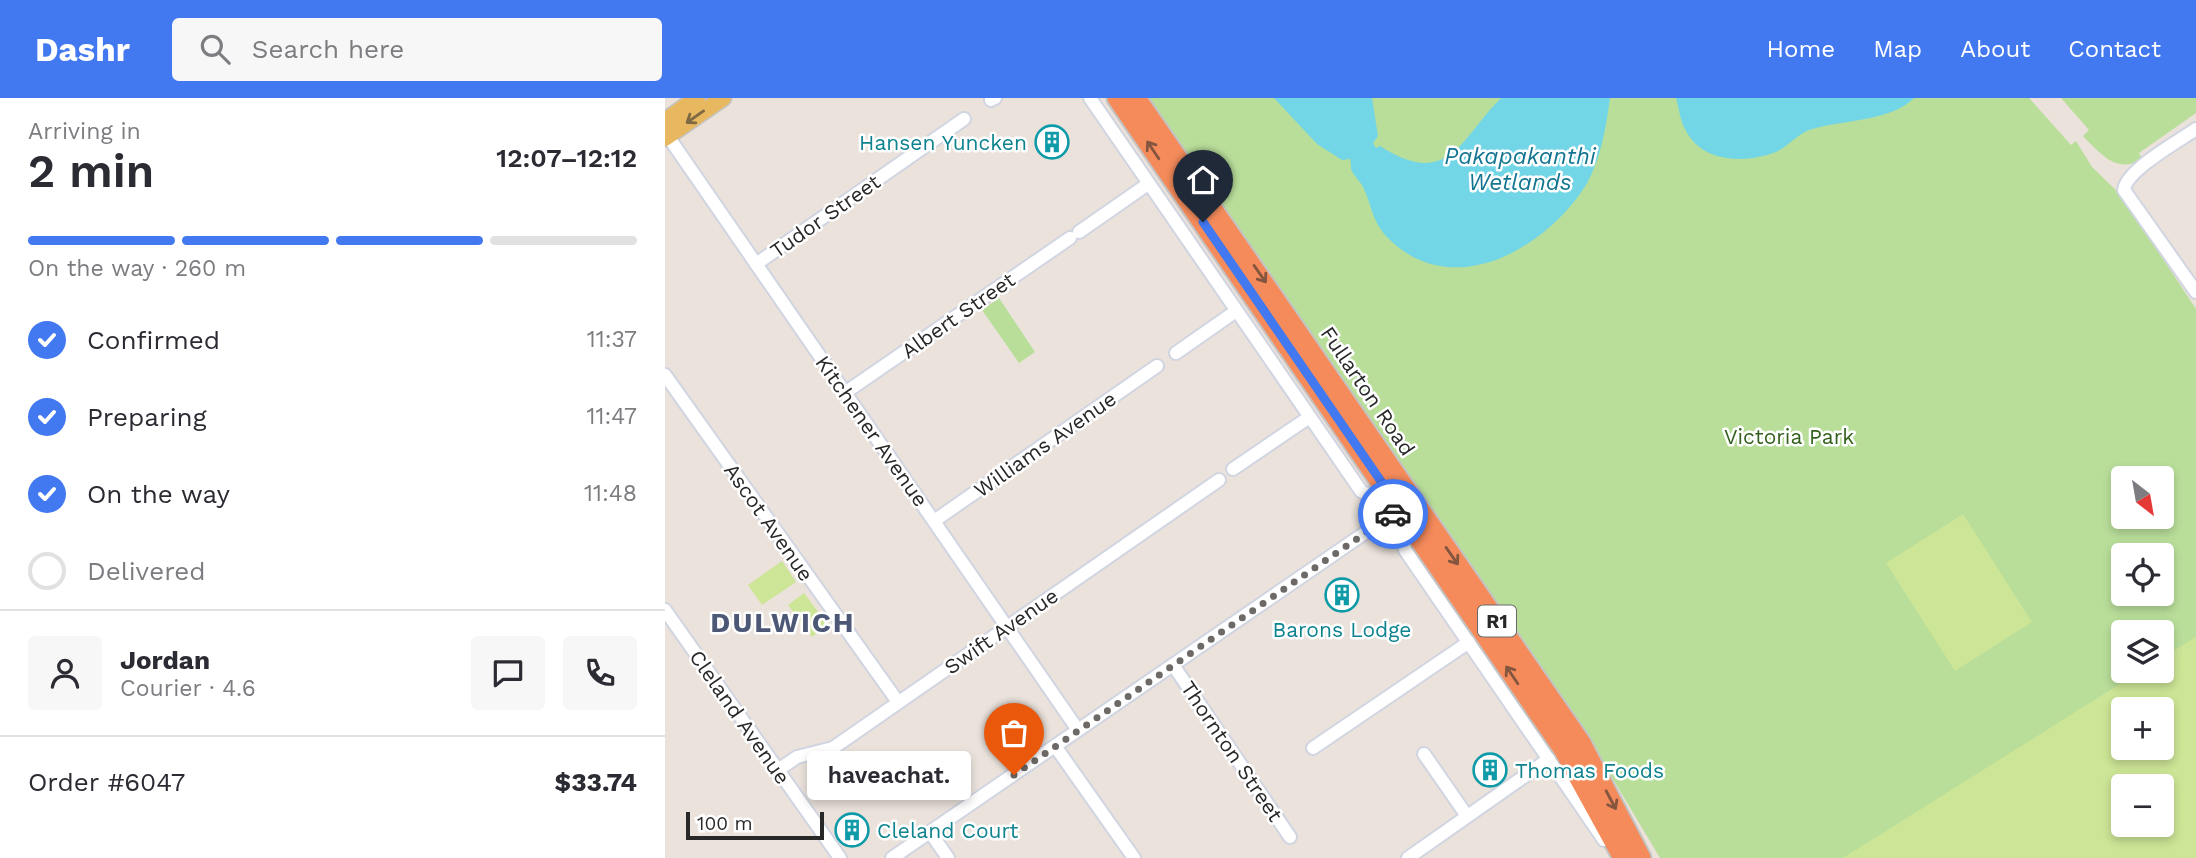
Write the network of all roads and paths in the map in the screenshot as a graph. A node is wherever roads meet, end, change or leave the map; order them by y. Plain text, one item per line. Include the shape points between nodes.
1 (723, 98) edge
2 (1090, 98) edge
3 (1117, 98) edge
4 (1136, 98) edge
5 (695, 99) edge
6 (964, 119) dead end
7 (2196, 129) edge
8 (666, 132) edge
9 (1148, 184) junction
10 (755, 264) junction
11 (2196, 292) edge
12 (1236, 311) junction
13 (1301, 349) junction
14 (1176, 353) dead end
15 (1157, 366) dead end
16 (1274, 367) junction
17 (665, 375) edge
18 (846, 392) junction
19 (1308, 418) junction
20 (1233, 469) dead end
21 (1219, 480) dead end
22 (1371, 497) dead end
23 (1407, 504) junction
24 (934, 521) junction
25 (1402, 534) dead end
26 (665, 610) edge
27 (1007, 627) junction
28 (1469, 642) junction
29 (1173, 665) junction
30 (898, 702) junction
31 (1535, 707) junction
32 (1078, 730) junction
33 (1055, 746) junction
34 (1313, 748) dead end
35 (1424, 754) dead end
36 (1549, 759) junction
37 (778, 770) junction
38 (1467, 816) junction
39 (930, 832) junction
40 (1290, 837) dead end
41 (1604, 840) dead end
42 (840, 858) edge
43 (892, 858) edge
44 (948, 858) edge
45 (1134, 858) edge
46 (1408, 858) edge
47 (1623, 858) edge
48 (1641, 858) edge

1 -> 8 main road
2 - 9 street
13 -> 3 highway, Fullarton Road / R1
4 -> 13 highway, Fullarton Road / R1
5 - 8 main road
6 - 10 street, Tudor Street
7 - 11 street via 2137,170 2125,182 2124,190
8 - 10 street, Kitchener Avenue
9 - 12 street
9 - 18 street, Albert Street
10 - 18 street, Kitchener Avenue
12 - 14 street
12 - 16 street
13 - 16 street, Fullarton Road
13 - 23 highway, Fullarton Road / R1
15 - 24 street, Williams Avenue
16 - 19 street
17 - 30 street, Ascot Avenue
18 - 24 street, Kitchener Avenue
19 - 20 street
19 - 22 street via 1361,491
21 - 27 street, Swift Avenue
23 - 29 street
23 - 31 highway, Fullarton Road / R1
24 - 27 street, Kitchener Avenue
25 - 28 street, Fullarton Road via 1405,550
26 - 37 street, Cleland Avenue
27 - 30 street, Swift Avenue
27 - 32 street, Kitchener Avenue
28 - 31 street, Fullarton Road
28 - 34 street
29 - 32 street
29 - 40 street, Thornton Street
30 - 37 street, Swift Avenue via 833,748 797,757
31 - 36 street, Fullarton Road
31 - 47 highway, Fullarton Road / R1
31 -> 48 highway, Fullarton Road / R1 via 1581,743
32 - 33 street
33 - 39 street
33 - 45 street
35 - 38 street
36 - 38 street
36 - 41 street, Fullarton Road
37 - 42 street, Cleland Avenue
38 - 46 street
39 - 43 street
39 - 44 street

